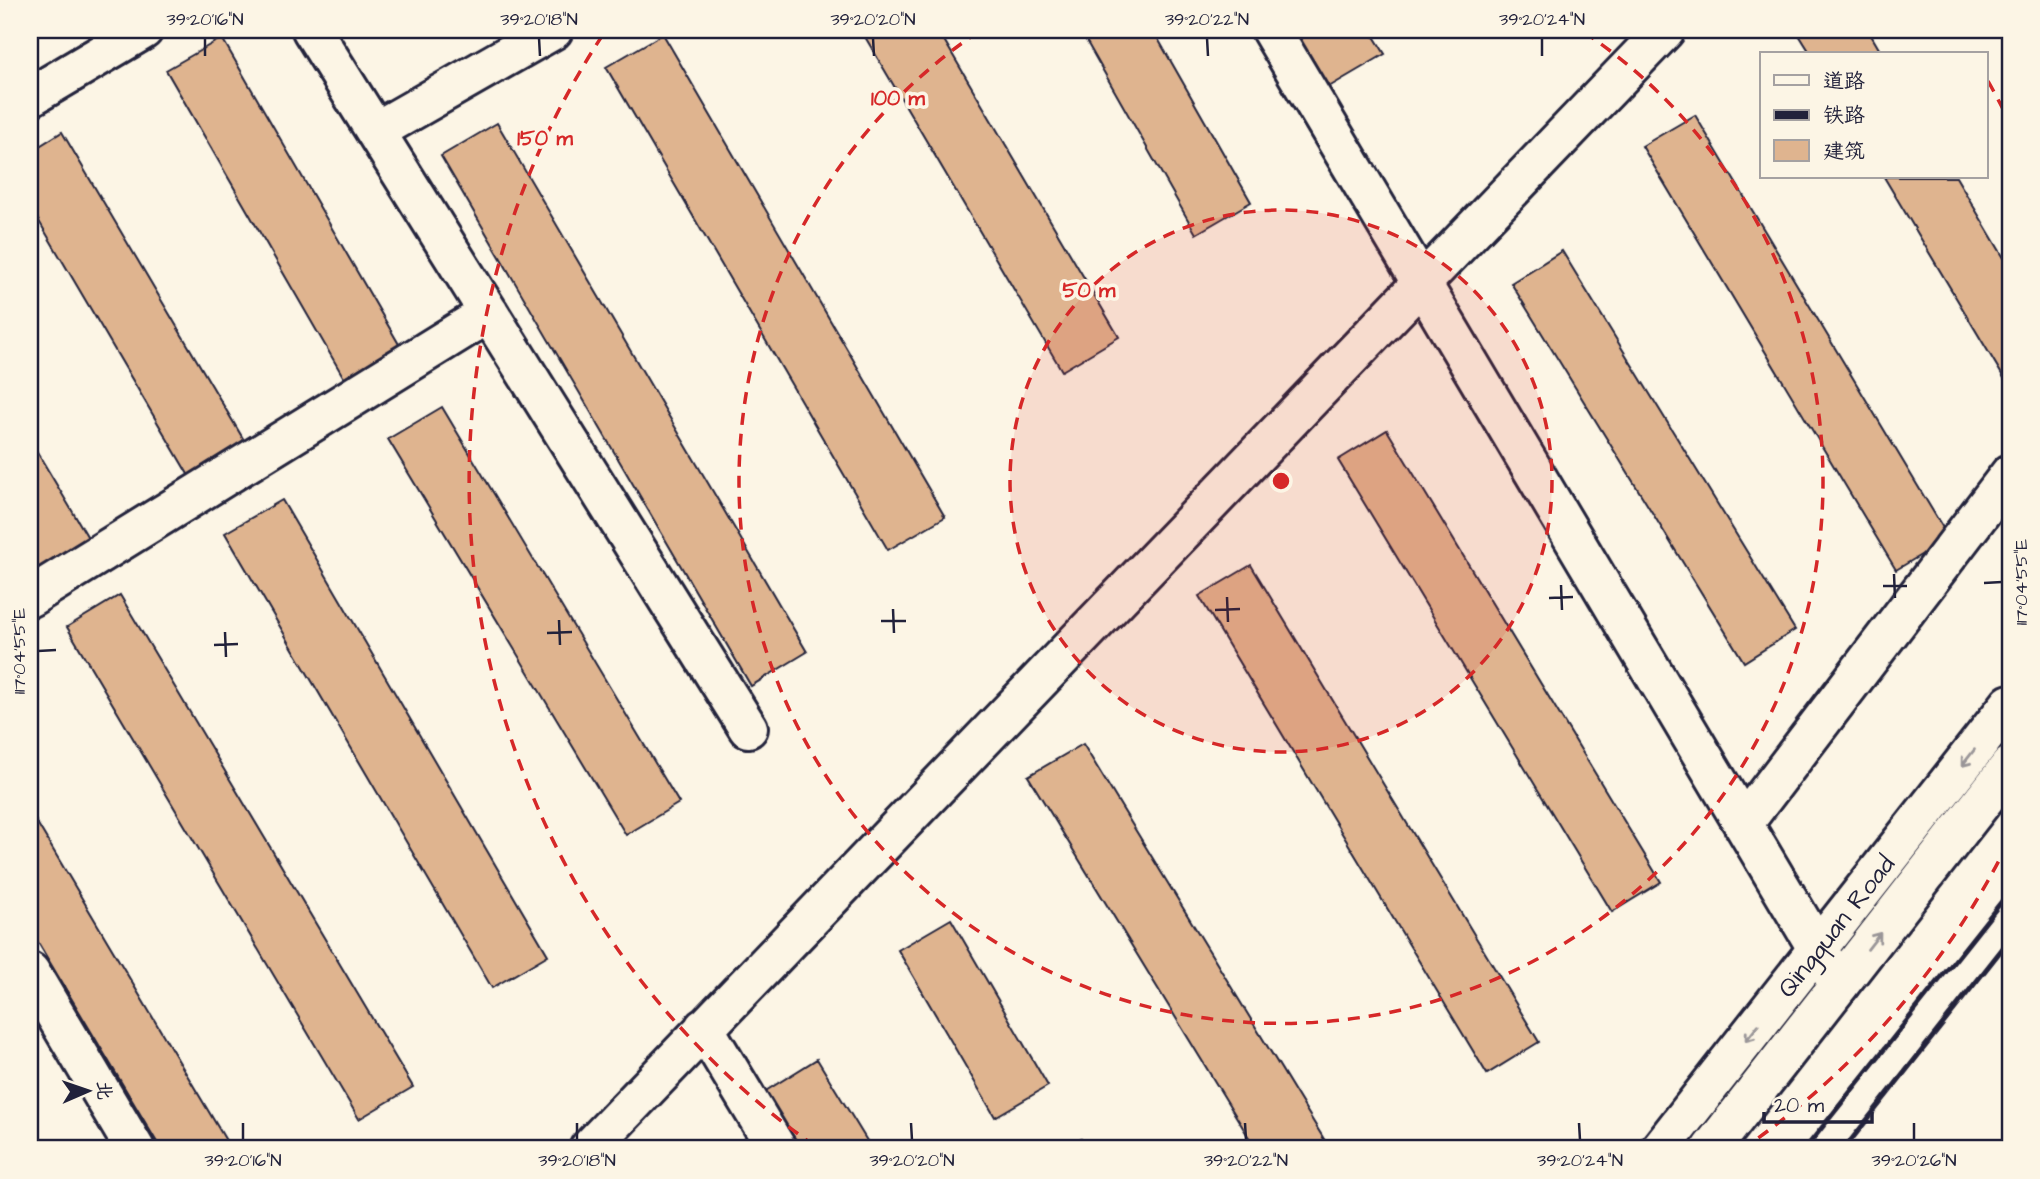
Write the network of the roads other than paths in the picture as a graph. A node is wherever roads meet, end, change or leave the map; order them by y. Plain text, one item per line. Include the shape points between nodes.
1 (143, 30) edge
2 (313, 30) edge
3 (553, 30) edge
4 (1271, 30) edge
5 (1665, 30) edge
6 (30, 97) edge
7 (376, 131) junction
8 (1421, 283) junction
9 (489, 313) junction
10 (2010, 474) edge
11 (30, 597) edge
12 (2010, 704) edge
13 (747, 728) dead end
14 (2010, 766) edge
15 (1743, 824) junction
16 (1818, 949) junction
17 (30, 972) edge
18 (1839, 985) junction
19 (704, 1028) junction
20 (135, 1149) edge
21 (589, 1149) edge
22 (777, 1149) edge
23 (1660, 1149) edge
24 (1711, 1149) edge

1 - 6 street
2 - 7 street
3 - 7 street
4 - 8 street
5 - 8 street
7 - 9 street
8 - 15 street
8 - 19 street
9 - 11 street
9 - 13 street
10 - 15 street
12 -> 16 street, Qingquan Road
18 -> 14 street, Qingquan Road
15 - 16 street
16 - 18 street
16 -> 23 street, Qingquan Road
17 - 20 street
18 - 24 street, Qingquan Road
19 - 21 street
19 - 22 street

